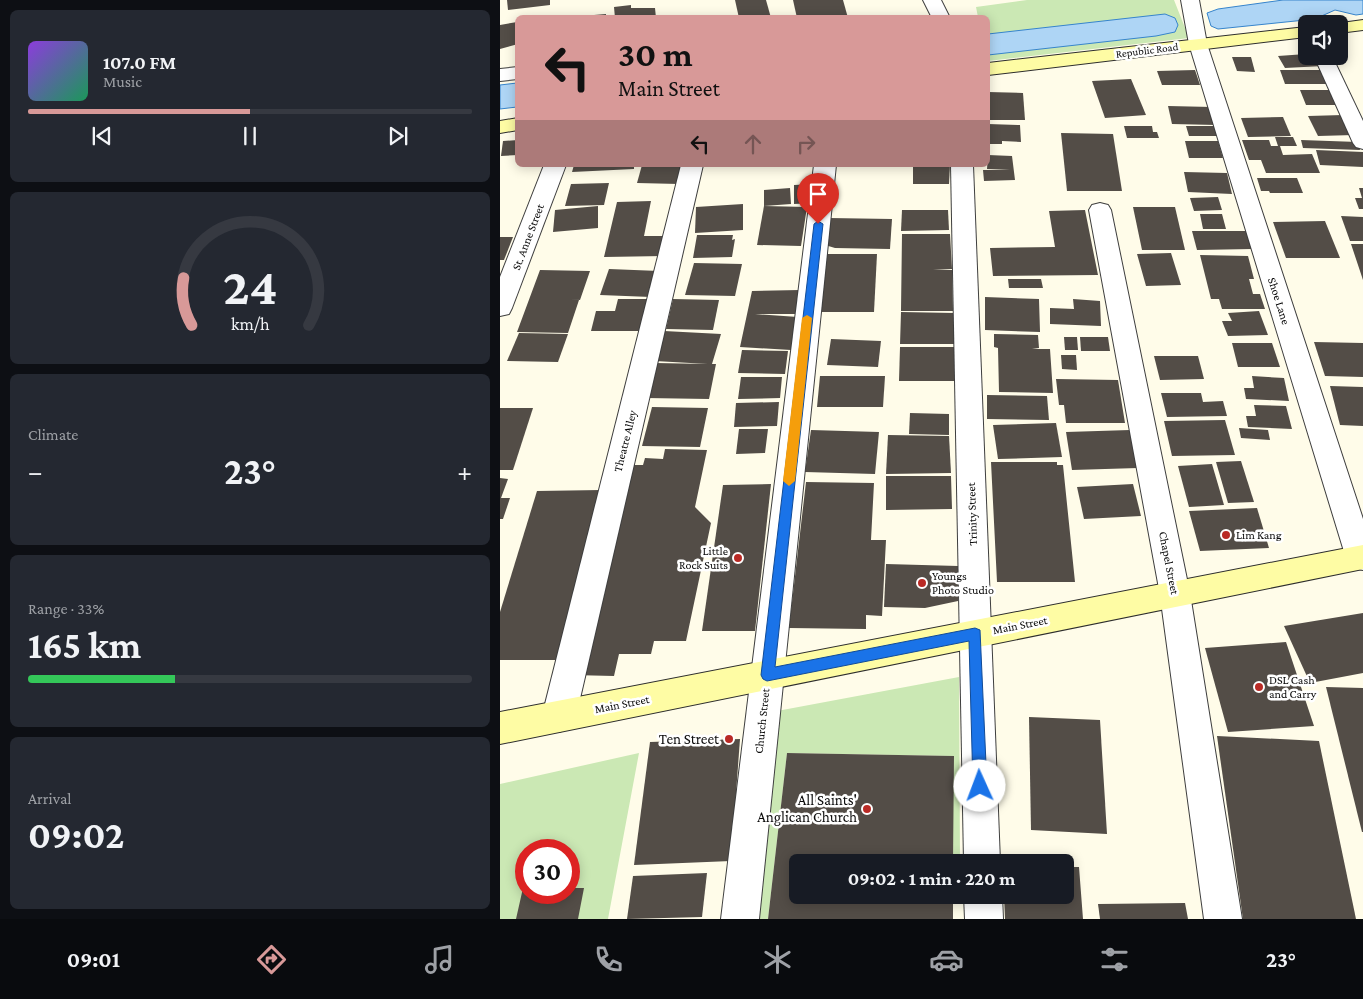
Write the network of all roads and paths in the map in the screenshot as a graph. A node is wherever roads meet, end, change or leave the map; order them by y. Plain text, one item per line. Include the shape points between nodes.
1 (932, 0) edge
2 (1190, 0) edge
3 (940, 15) edge
4 (1363, 25) edge
5 (1348, 27) edge
6 (1298, 33) edge
7 (1198, 44) junction
8 (1327, 65) edge
9 (990, 69) edge
10 (515, 74) edge
11 (500, 75) edge
12 (515, 124) edge
13 (500, 126) edge
14 (1363, 143) edge
15 (554, 167) edge
16 (692, 167) edge
17 (825, 167) edge
18 (962, 167) edge
19 (1100, 210) dead end
20 (500, 308) edge
21 (1362, 557) edge
22 (1175, 594) junction
23 (975, 634) junction
24 (767, 675) junction
25 (559, 716) junction
26 (500, 728) edge
27 (982, 854) edge
28 (983, 904) edge
29 (740, 919) edge
30 (984, 919) edge
31 (1223, 919) edge

1 - 3 street
2 - 7 street, Shoe Lane
4 - 5 street
6 - 7 street, Republic Road
7 - 9 street, Republic Road
7 - 21 street, Shoe Lane
8 - 14 street
10 - 11 street
12 - 13 street
15 - 20 street, St. Anne Street
16 - 25 street, Theatre Alley
17 - 24 street, Church Street
18 - 23 street, Trinity Street
19 - 22 street, Chapel Street
21 - 22 street, Main Street
22 - 23 street, Main Street
22 - 31 street, Chapel Street
23 - 24 street, Main Street
23 - 27 street, Trinity Street
24 - 25 street, Main Street
24 - 29 street, Church Street
25 - 26 street, Main Street
28 - 30 street

